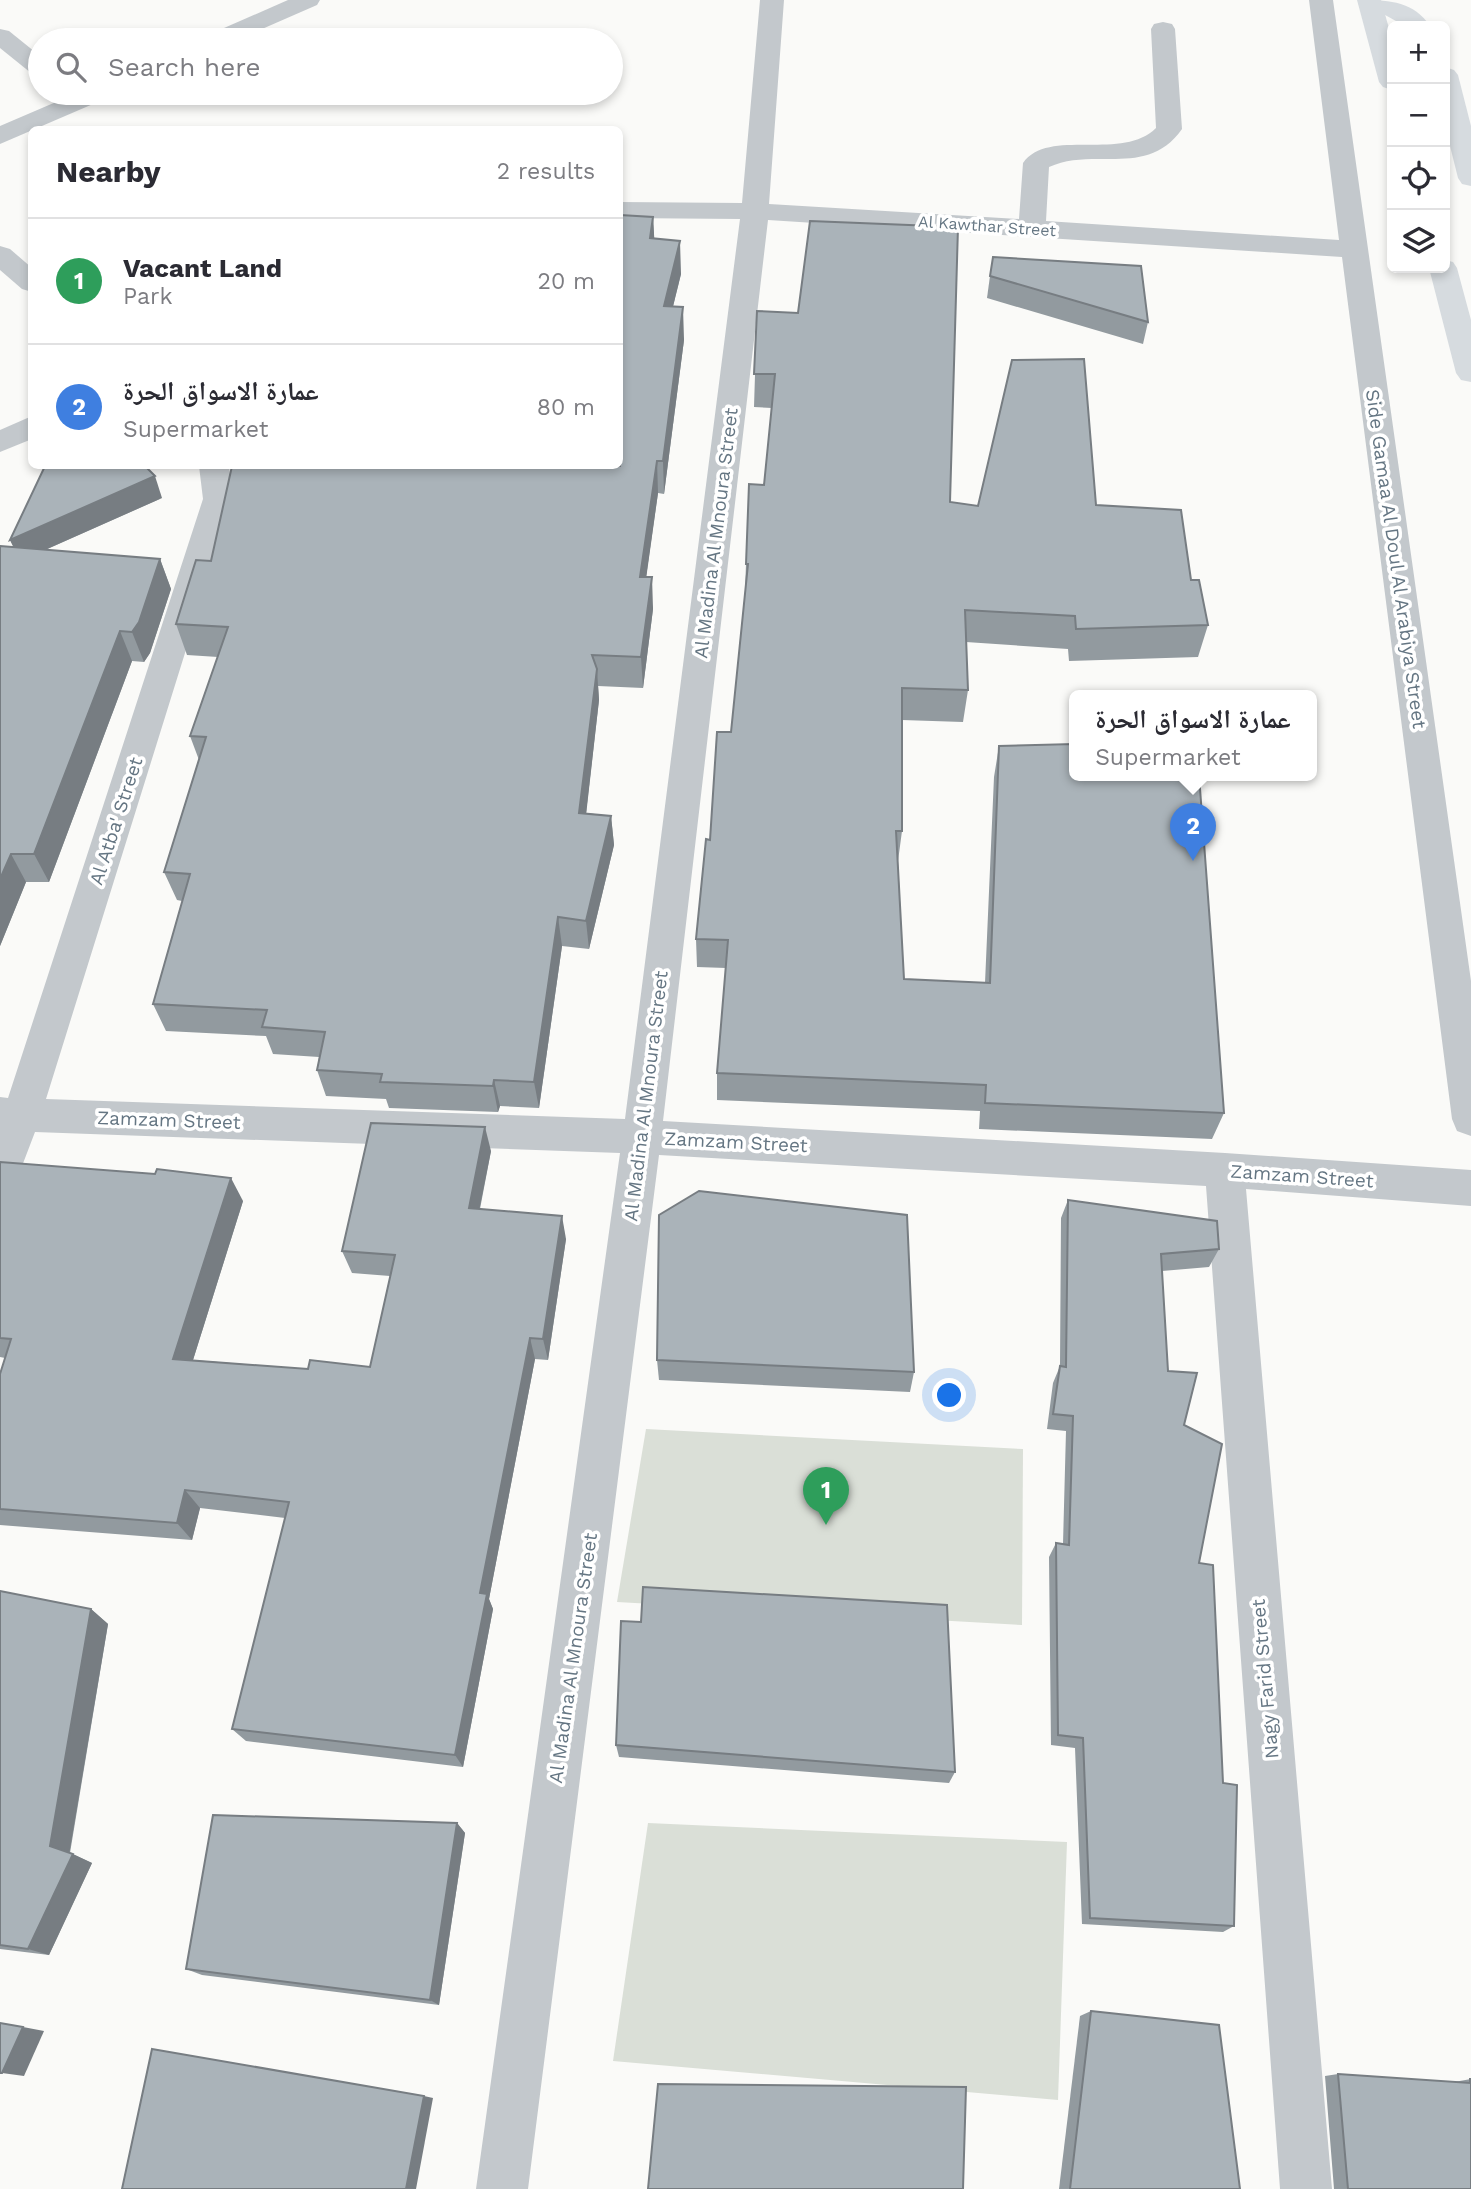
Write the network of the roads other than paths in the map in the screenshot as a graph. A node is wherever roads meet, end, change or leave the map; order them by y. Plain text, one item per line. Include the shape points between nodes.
1 (308, 0) edge
2 (772, 0) edge
3 (1321, 0) edge
4 (1369, 0) edge
5 (1376, 0) edge
6 (1414, 21) edge
7 (244, 28) edge
8 (1163, 29) dead end
9 (0, 36) edge
10 (28, 58) edge
11 (1387, 64) edge
12 (1447, 84) edge
13 (63, 105) edge
14 (0, 136) edge
15 (1471, 178) edge
16 (623, 210) edge
17 (755, 211) junction
18 (1032, 229) junction
19 (1355, 249) junction
20 (0, 255) edge
21 (1444, 273) edge
22 (28, 280) edge
23 (1471, 373) edge
24 (28, 428) edge
25 (0, 442) edge
26 (214, 469) edge
27 (11, 1115) edge
28 (1471, 1119) edge
29 (642, 1137) junction
30 (1225, 1170) junction
31 (0, 1175) edge
32 (1471, 1188) edge
33 (502, 2189) edge
34 (1306, 2189) edge

1 - 7 street
2 - 17 street, Al Madina Al Mnoura Street
3 - 19 street, Side Gamaa Al Doul Al Arabiya Street
4 - 11 main road
5 - 6 main road
8 - 18 street via 1168,129 1163,137 1140,150 1045,157 1037,163
9 - 10 street
12 - 15 main road
13 - 14 street
16 - 17 street, Al Kawthar Street
17 - 18 street, Al Kawthar Street
17 - 29 street, Al Madina Al Mnoura Street
18 - 19 street, Al Kawthar Street
19 - 28 street, Side Gamaa Al Doul Al Arabiya Street
20 - 22 street
21 - 23 main road
24 - 25 street
26 - 27 street, Al Atba' Street via 218,499
27 - 29 street, Zamzam Street
27 - 31 street, Al Atba' Street
29 - 30 street, Zamzam Street
29 - 33 street, Al Madina Al Mnoura Street
30 - 32 street, Zamzam Street
30 - 34 street, Nagy Farid Street

